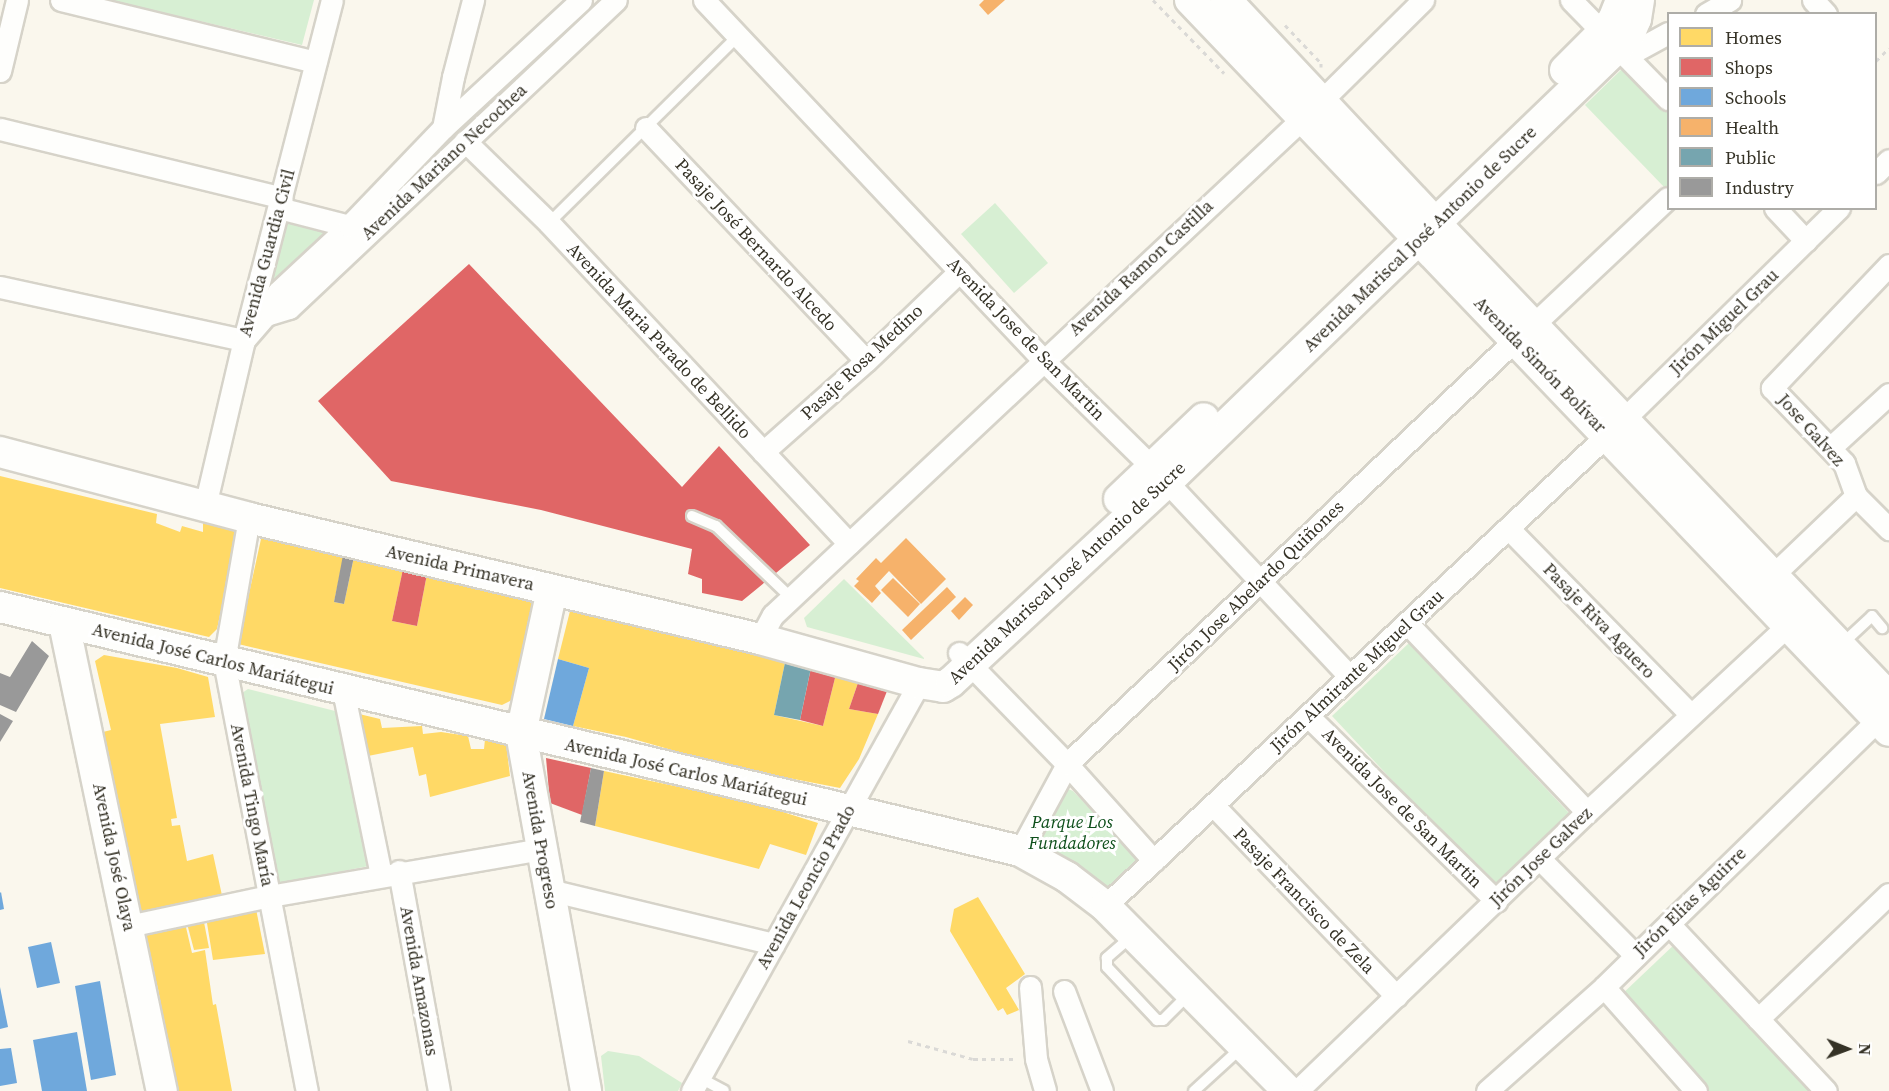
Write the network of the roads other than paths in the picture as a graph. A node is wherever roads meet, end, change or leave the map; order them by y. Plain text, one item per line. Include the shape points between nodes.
1 (17, 0) edge
2 (61, 0) edge
3 (332, 0) edge
4 (473, 0) edge
5 (581, 0) edge
6 (616, 0) edge
7 (704, 0) edge
8 (1190, 0) edge
9 (1226, 0) edge
10 (1423, 0) edge
11 (1571, 0) edge
12 (1621, 0) edge
13 (1639, 0) edge
14 (1813, 0) edge
15 (1824, 12) edge
16 (1667, 33) edge
17 (738, 36) junction
18 (1616, 45) junction
19 (316, 62) junction
20 (0, 71) edge
21 (1667, 98) edge
22 (1311, 110) junction
23 (443, 128) junction
24 (645, 128) junction
25 (0, 129) edge
26 (465, 141) junction
27 (1889, 160) edge
28 (1877, 171) edge
29 (1667, 199) edge
30 (281, 203) junction
31 (1778, 210) edge
32 (1837, 210) edge
33 (549, 224) junction
34 (1421, 225) junction
35 (349, 226) junction
36 (1806, 241) junction
37 (1889, 265) edge
38 (960, 271) junction
39 (0, 287) edge
40 (266, 315) junction
41 (1533, 324) junction
42 (244, 340) junction
43 (1043, 360) junction
44 (866, 361) junction
45 (1889, 394) edge
46 (1615, 427) junction
47 (1830, 448) junction
48 (0, 452) edge
49 (763, 452) junction
50 (1160, 474) junction
51 (1856, 496) junction
52 (205, 506) junction
53 (692, 516) dead end
54 (249, 518) junction
55 (1508, 528) junction
56 (1889, 529) edge
57 (849, 544) junction
58 (1773, 575) junction
59 (1261, 582) junction
60 (552, 590) junction
61 (791, 598) junction
62 (0, 607) edge
63 (64, 622) junction
64 (1407, 623) junction
65 (1788, 626) junction
66 (1882, 628) dead end
67 (760, 639) junction
68 (1841, 645) junction
69 (964, 659) junction
70 (224, 661) junction
71 (1350, 677) junction
72 (919, 683) junction
73 (343, 690) junction
74 (1883, 706) edge
75 (1690, 714) junction
76 (1308, 716) junction
77 (521, 733) junction
78 (1067, 764) junction
79 (1213, 806) junction
80 (848, 811) junction
81 (1587, 812) junction
82 (542, 849) junction
83 (1020, 851) junction
84 (1540, 859) junction
85 (1154, 861) junction
86 (390, 873) junction
87 (549, 890) junction
88 (1889, 894) edge
89 (269, 896) junction
90 (1496, 901) junction
91 (1106, 906) junction
92 (1669, 924) junction
93 (128, 926) junction
94 (1133, 935) junction
95 (774, 944) junction
96 (1636, 956) junction
97 (1030, 987) dead end
98 (1604, 987) junction
99 (1064, 991) dead end
100 (1191, 993) junction
101 (1396, 996) junction
102 (1758, 1019) junction
103 (1243, 1046) junction
104 (696, 1084) edge
105 (162, 1091) edge
106 (307, 1091) edge
107 (439, 1091) edge
108 (586, 1091) edge
109 (724, 1091) edge
110 (1046, 1091) edge
111 (1102, 1091) edge
112 (1194, 1091) edge
113 (1288, 1091) edge
114 (1297, 1091) edge
115 (1487, 1091) edge
116 (1696, 1091) edge
117 (1826, 1091) edge

1 - 20 street
2 - 19 street
3 - 19 street, Avenida Guardia Civil
4 - 23 street
5 - 23 street, Avenida Mariano Necochea
6 - 26 street, Avenida Mariano Necochea
7 - 17 street, Avenida Jose de San Martin
8 - 22 street, Avenida Simón Bolívar
9 - 22 street, Avenida Simón Bolívar
10 - 22 street, Avenida Ramon Castilla
11 - 18 street
12 - 18 street, Avenida Mariscal José Antonio de Sucre via 1613,20
13 - 18 street, Avenida Mariscal José Antonio de Sucre via 1630,33
14 - 15 street
16 - 18 street
17 - 24 lane
17 - 38 street, Avenida Jose de San Martin
18 - 21 street
18 - 34 street, Avenida Mariscal José Antonio de Sucre
19 - 30 street, Avenida Guardia Civil
22 - 34 street, Avenida Simón Bolívar
22 - 43 street, Avenida Ramon Castilla
23 - 35 street, Avenida Mariano Necochea
24 - 33 lane
24 - 44 street, Pasaje José Bernardo Alcedo
25 - 30 street
26 - 33 street, Avenida Maria Parado de Bellido
26 - 40 street, Avenida Mariano Necochea via 289,308
27 - 28 street
29 - 41 street, Jirón Jose Abelardo Quiñones
30 - 35 street
30 - 42 street, Avenida Guardia Civil
31 - 36 street
32 - 36 street, Jirón Miguel Grau
33 - 49 street, Avenida Maria Parado de Bellido
34 - 41 street, Avenida Simón Bolívar
34 - 50 street, Avenida Mariscal José Antonio de Sucre
35 - 40 street, Avenida Mariano Necochea via 278,292
36 - 46 street, Jirón Miguel Grau
37 - 47 street, Jose Galvez via 1772,388
38 - 43 street, Avenida Jose de San Martin
38 - 44 street, Pasaje Rosa Medino
39 - 42 street
40 - 42 street, Avenida Mariano Necochea
41 - 46 street, Avenida Simón Bolívar
41 - 59 street, Jirón Jose Abelardo Quiñones
42 - 52 street, Avenida Guardia Civil
43 - 50 street, Avenida Jose de San Martin
43 - 57 street, Avenida Ramon Castilla
44 - 49 street, Pasaje Rosa Medino
45 - 47 street
46 - 55 street, Jirón Almirante Miguel Grau
46 - 58 street, Avenida Simón Bolívar
46 - 65 street, Avenida Simón Bolívar
47 - 51 street, Jose Galvez via 1844,463
48 - 52 street, Avenida Primavera
49 - 57 street, Avenida Maria Parado de Bellido
50 - 59 street, Avenida Jose de San Martin
50 - 69 street, Avenida Mariscal José Antonio de Sucre
51 - 56 street, Jose Galvez
51 - 58 street
52 - 54 street, Avenida Primavera
53 - 61 lane via 716,526
54 - 60 street, Avenida Primavera
54 - 70 street, Avenida Tingo María
55 - 64 street, Jirón Almirante Miguel Grau
55 - 75 street, Pasaje Riva Aguero
57 - 61 street, Avenida Ramon Castilla
58 - 68 street, Avenida Simón Bolívar
59 - 71 street, Avenida Jose de San Martin
59 - 78 street, Jirón Jose Abelardo Quiñones
60 - 67 street, Avenida Primavera
60 - 77 street, Avenida Progreso
61 - 67 street, Avenida Ramon Castilla via 773,615
62 - 63 street, Avenida José Carlos Mariátegui
63 - 70 street, Avenida José Carlos Mariátegui
63 - 93 street, Avenida José Olaya
64 - 71 street, Jirón Almirante Miguel Grau
64 - 81 street
65 - 74 street, Avenida Simón Bolívar
65 - 75 street, Jirón Jose Galvez
66 - 68 lane via 1872,616
67 - 72 street, Avenida Primavera
68 - 74 street, Avenida Simón Bolívar
69 - 72 street, Avenida Mariscal José Antonio de Sucre
69 - 78 street
70 - 73 street, Avenida José Carlos Mariátegui
70 - 89 street, Avenida Tingo María
71 - 76 street, Jirón Almirante Miguel Grau
72 - 80 street, Avenida Leoncio Prado
73 - 77 street, Avenida José Carlos Mariátegui
73 - 86 street, Avenida Amazonas
74 - 92 street, Jirón Elias Aguirre
75 - 81 street, Jirón Jose Galvez
76 - 79 street, Jirón Almirante Miguel Grau
76 - 90 street, Avenida Jose de San Martin
77 - 80 street, Avenida José Carlos Mariátegui
77 - 82 street, Avenida Progreso
78 - 83 street, Jirón Jose Abelardo Quiñones
78 - 85 street
79 - 85 street, Jirón Almirante Miguel Grau
79 - 101 street, Pasaje Francisco de Zela
80 - 83 street, Avenida José Carlos Mariátegui
80 - 95 street, Avenida Leoncio Prado
81 - 84 street, Jirón Jose Galvez
82 - 86 street
82 - 87 street, Avenida Progreso
83 - 91 street, Avenida José Carlos Mariátegui via 1067,877
84 - 90 street, Jirón Jose Galvez
84 - 96 street
85 - 91 street, Jirón Almirante Miguel Grau
86 - 89 street
86 - 107 street, Avenida Amazonas
87 - 95 street
87 - 108 street, Avenida Progreso
88 - 102 street
89 - 93 street
89 - 106 street, Avenida Tingo María
90 - 101 street, Jirón Jose Galvez
91 - 94 street, Avenida José Carlos Mariátegui
92 - 96 street, Jirón Elias Aguirre
92 - 102 street
93 - 105 street, Avenida José Olaya
94 - 100 street, Avenida José Carlos Mariátegui
94 - 100 lane via 1107,958 1107,967 1157,1020 1163,1020
95 - 104 street, Avenida Leoncio Prado
96 - 98 street, Jirón Elias Aguirre
97 - 110 street via 1036,1059
98 - 115 street, Jirón Elias Aguirre
98 - 116 street
99 - 111 street
100 - 103 street, Avenida José Carlos Mariátegui
101 - 114 street, Jirón Jose Galvez
102 - 117 street
103 - 112 lane
103 - 113 street, Avenida José Carlos Mariátegui
104 - 109 lane

